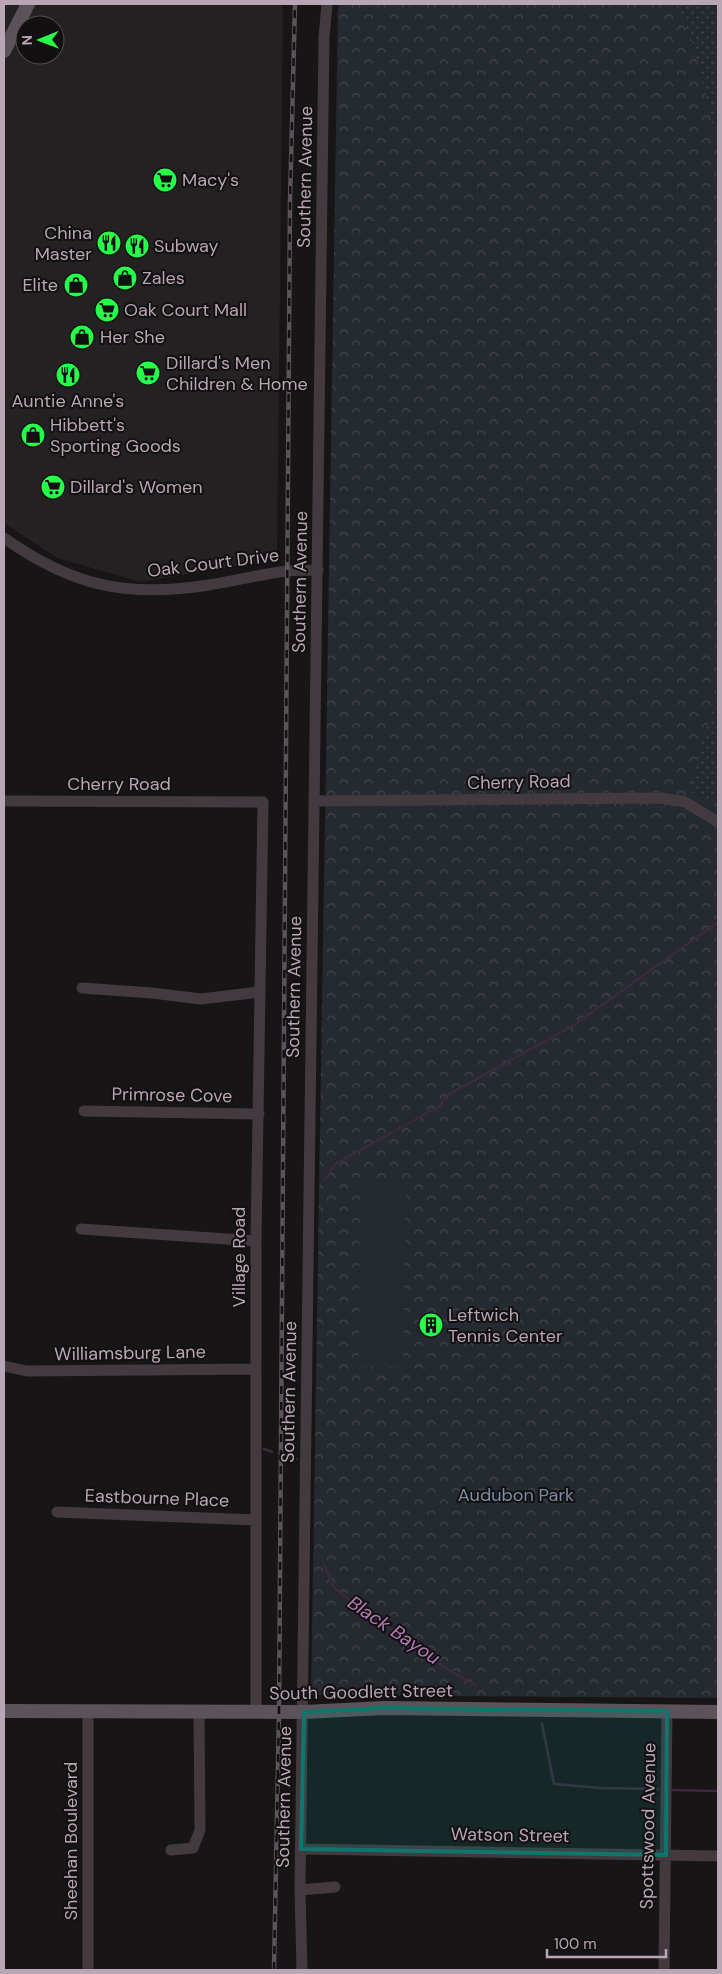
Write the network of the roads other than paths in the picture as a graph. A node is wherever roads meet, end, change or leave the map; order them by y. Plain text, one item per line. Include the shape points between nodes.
1 (28, 4) edge
2 (327, 4) edge
3 (4, 52) edge
4 (4, 538) edge
5 (318, 570) junction
6 (4, 801) edge
7 (314, 801) junction
8 (264, 802) joint
9 (718, 822) edge
10 (82, 988) dead end
11 (259, 992) junction
12 (84, 1111) dead end
13 (259, 1114) junction
14 (81, 1229) dead end
15 (256, 1241) junction
16 (4, 1366) edge
17 (256, 1369) junction
18 (57, 1512) dead end
19 (256, 1520) junction
20 (4, 1711) edge
21 (88, 1711) junction
22 (667, 1711) junction
23 (199, 1712) junction
24 (256, 1712) junction
25 (304, 1712) junction
26 (718, 1712) edge
27 (301, 1849) junction
28 (171, 1850) dead end
29 (666, 1855) junction
30 (718, 1856) edge
31 (335, 1886) dead end
32 (300, 1890) junction
33 (88, 1970) edge
34 (302, 1970) edge
35 (664, 1970) edge

1 - 3 main road
2 - 5 street, Southern Avenue
4 - 5 street, Oak Court Drive via 31,557 78,579 124,589 155,591 207,586 288,571
5 - 7 street, Southern Avenue
6 - 8 street, Cherry Road
7 - 9 street, Cherry Road via 661,798 685,802
7 - 25 street, Southern Avenue
8 - 11 street, Village Road
10 - 11 street via 201,999
11 - 13 street, Village Road
12 - 13 street, Primrose Cove
13 - 15 street, Village Road
14 - 15 street
15 - 17 street, Village Road
16 - 17 street, Williamsburg Lane via 27,1371
17 - 19 street, Village Road
18 - 19 street, Eastbourne Place
19 - 24 street, Village Road
20 - 21 main road, South Goodlett Street
21 - 23 main road, South Goodlett Street
21 - 33 street, Sheehan Boulevard
22 - 25 main road, South Goodlett Street via 384,1708
22 - 26 main road, South Goodlett Street
22 - 29 street, Spottswood Avenue
23 - 24 main road, South Goodlett Street
23 - 28 street via 200,1830 193,1848
24 - 25 main road, South Goodlett Street
25 - 27 street, Southern Avenue
27 - 29 street, Watson Street
27 - 32 street, Southern Avenue
29 - 30 street, Watson Street
29 - 35 street, Spottswood Avenue
31 - 32 street
32 - 34 street, Southern Avenue

